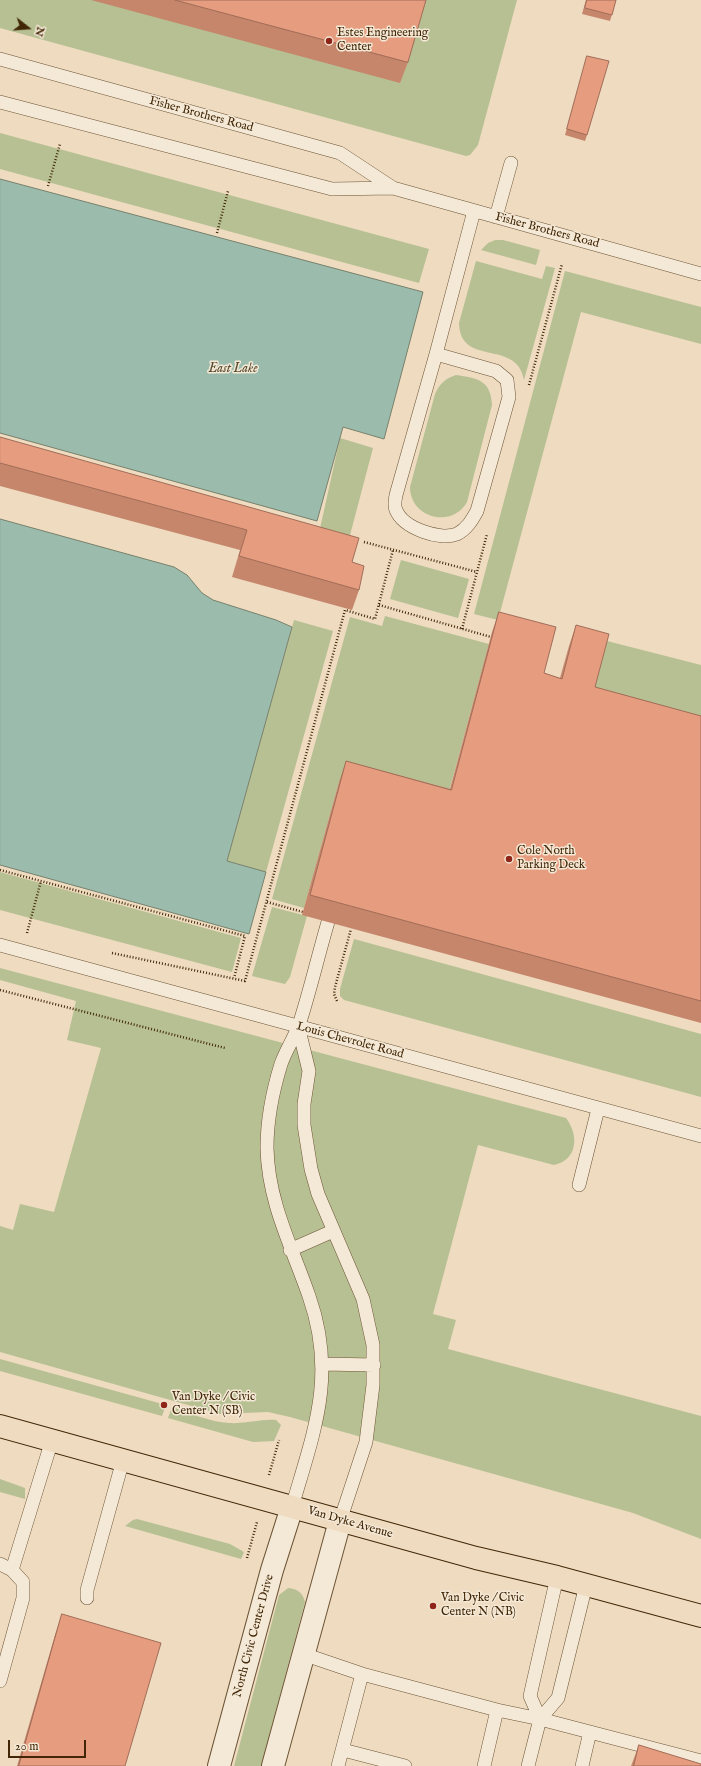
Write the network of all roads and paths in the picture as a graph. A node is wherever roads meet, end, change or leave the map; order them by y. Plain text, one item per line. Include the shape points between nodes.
1 (0, 59) edge
2 (0, 102) edge
3 (60, 144) dead end
4 (511, 163) dead end
5 (48, 186) dead end
6 (393, 188) junction
7 (228, 190) dead end
8 (474, 211) junction
9 (496, 217) junction
10 (217, 233) dead end
11 (701, 274) edge
12 (436, 354) junction
13 (364, 542) dead end
14 (393, 550) junction
15 (477, 572) dead end
16 (379, 605) junction
17 (491, 637) edge
18 (0, 870) edge
19 (42, 882) junction
20 (267, 902) junction
21 (303, 912) dead end
22 (328, 922) edge
23 (351, 929) edge
24 (20, 934) dead end
25 (0, 945) edge
26 (111, 953) dead end
27 (234, 978) junction
28 (0, 990) edge
29 (337, 1001) dead end
30 (298, 1026) junction
31 (225, 1048) dead end
32 (598, 1109) junction
33 (701, 1136) edge
34 (579, 1185) dead end
35 (333, 1231) junction
36 (290, 1250) junction
37 (323, 1364) junction
38 (374, 1365) junction
39 (0, 1426) edge
40 (52, 1440) junction
41 (124, 1460) junction
42 (292, 1507) junction
43 (340, 1521) junction
44 (0, 1564) edge
45 (12, 1570) junction
46 (557, 1577) junction
47 (586, 1585) junction
48 (87, 1598) dead end
49 (701, 1616) edge
50 (303, 1654) junction
51 (362, 1674) junction
52 (0, 1680) edge
53 (497, 1710) junction
54 (540, 1719) junction
55 (590, 1732) junction
56 (343, 1750) junction
57 (701, 1761) edge
58 (219, 1766) edge
59 (273, 1766) edge
60 (338, 1766) edge
61 (405, 1766) edge
62 (484, 1766) edge
63 (528, 1766) edge
64 (582, 1766) edge

1 - 6 lane, Fisher Brothers Road via 340,153
2 - 6 lane, Fisher Brothers Road via 332,189
3 - 5 path
4 - 9 lane
6 - 8 lane, Fisher Brothers Road
7 - 10 path
8 - 9 lane, Fisher Brothers Road
8 - 12 lane
9 - 11 lane, Fisher Brothers Road
12 - 12 lane via 396,495 395,509 402,520 414,528 445,537 458,534 470,524 477,511 509,397 507,380 496,371
13 - 14 path
14 - 15 path
14 - 16 path
16 - 17 path
16 - 20 path via 375,619 345,610
18 - 19 path
19 - 24 path via 27,936
19 - 27 path via 245,936
20 - 21 path
20 - 27 path via 245,981
22 - 30 lane
23 - 29 path via 335,987
25 - 30 lane, Louis Chevrolet Road
26 - 27 path
28 - 31 path
30 - 32 lane, Louis Chevrolet Road
30 - 35 lane via 309,1071 304,1104 306,1144 318,1194
30 - 36 lane via 281,1063 271,1104 267,1147 268,1172 273,1195
32 - 33 lane, Louis Chevrolet Road
32 - 34 lane
35 - 36 lane
35 - 38 lane via 363,1299 372,1339
36 - 37 lane via 310,1297
37 - 38 lane
37 - 42 lane via 319,1416
38 - 43 lane via 372,1405 366,1442
39 - 40 main road, Van Dyke Avenue
40 - 41 main road, Van Dyke Avenue
40 - 45 lane
41 - 42 main road, Van Dyke Avenue
41 - 48 lane via 86,1590
42 - 43 main road, Van Dyke Avenue
42 - 58 street, North Civic Center Drive via 272,1570
43 - 46 main road, Van Dyke Avenue
43 - 50 street
44 - 45 lane
45 - 52 lane via 23,1582 23,1598
46 - 47 main road, Van Dyke Avenue
46 - 54 lane via 530,1696
47 - 49 main road, Van Dyke Avenue
47 - 54 lane via 558,1698
50 - 51 lane
50 - 59 street
51 - 53 lane
51 - 56 lane
53 - 54 lane
53 - 62 lane
54 - 55 lane
54 - 63 lane
55 - 57 lane
55 - 64 lane
56 - 60 lane
56 - 61 lane

